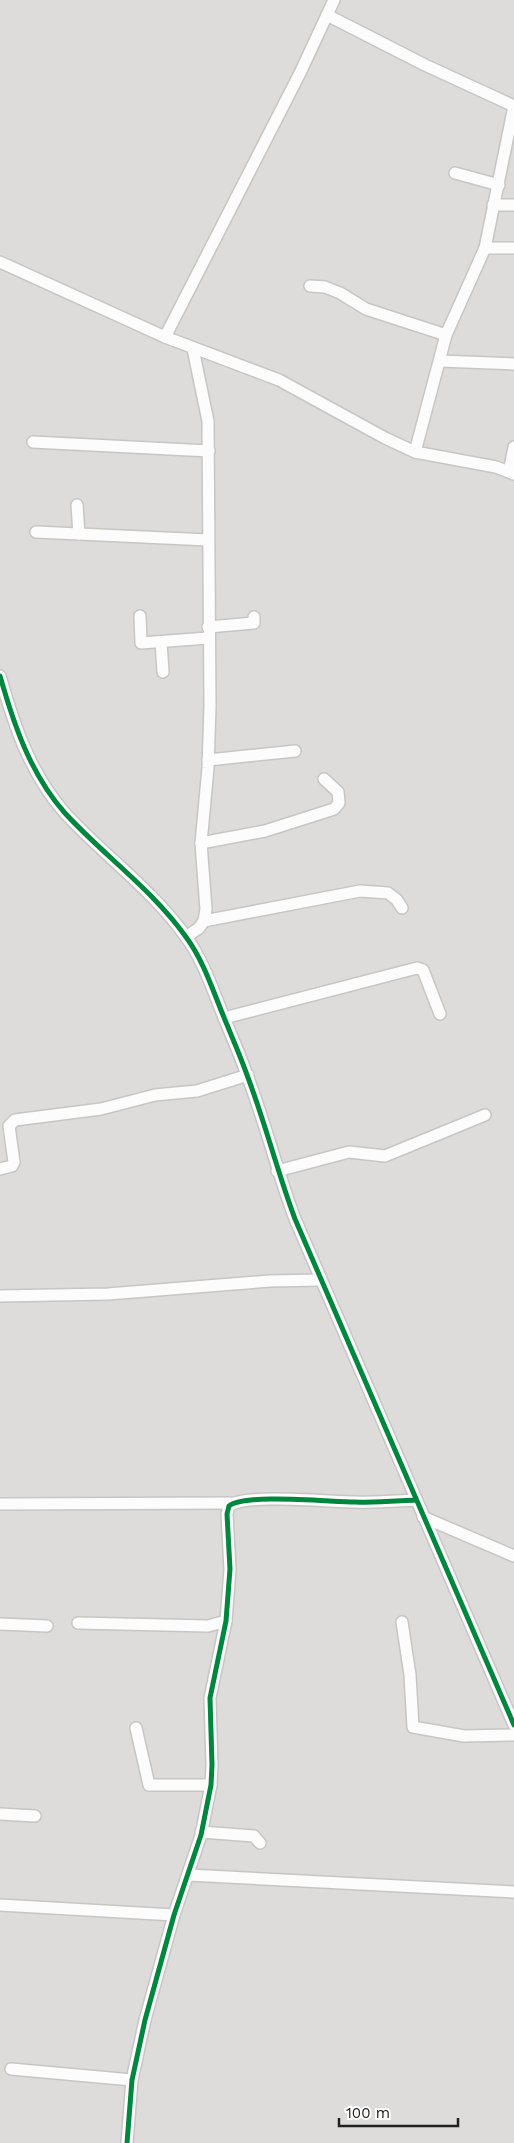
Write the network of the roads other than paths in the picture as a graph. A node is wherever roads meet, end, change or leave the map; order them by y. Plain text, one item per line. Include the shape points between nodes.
1 (334, 0) edge
2 (327, 15) junction
3 (514, 106) edge
4 (513, 123) edge
5 (455, 173) dead end
6 (499, 185) junction
7 (493, 205) junction
8 (514, 206) edge
9 (485, 248) junction
10 (514, 248) edge
11 (0, 262) edge
12 (310, 286) dead end
13 (446, 335) junction
14 (165, 337) junction
15 (193, 348) junction
16 (440, 361) junction
17 (514, 364) edge
18 (33, 442) dead end
19 (514, 447) edge
20 (209, 451) junction
21 (415, 452) junction
22 (512, 473) edge
23 (77, 505) dead end
24 (36, 532) dead end
25 (79, 534) junction
26 (208, 540) junction
27 (140, 616) dead end
28 (254, 617) dead end
29 (208, 633) junction
30 (161, 642) junction
31 (163, 672) dead end
32 (0, 676) edge
33 (5, 711) edge
34 (295, 751) dead end
35 (208, 760) junction
36 (324, 779) dead end
37 (202, 843) junction
38 (402, 908) dead end
39 (204, 921) junction
40 (186, 937) junction
41 (440, 1014) dead end
42 (224, 1018) junction
43 (248, 1075) junction
44 (485, 1115) dead end
45 (0, 1168) edge
46 (277, 1170) junction
47 (320, 1280) junction
48 (0, 1296) edge
49 (416, 1500) junction
50 (233, 1503) junction
51 (0, 1504) edge
52 (423, 1517) junction
53 (514, 1556) edge
54 (226, 1621) junction
55 (402, 1622) dead end
56 (78, 1623) dead end
57 (0, 1624) edge
58 (47, 1626) dead end
59 (514, 1725) edge
60 (136, 1728) dead end
61 (514, 1735) edge
62 (211, 1785) junction
63 (0, 1814) edge
64 (35, 1816) dead end
65 (201, 1832) junction
66 (260, 1843) dead end
67 (189, 1875) junction
68 (514, 1892) edge
69 (0, 1905) edge
70 (174, 1915) junction
71 (11, 2069) dead end
72 (132, 2080) junction
73 (127, 2143) edge

1 - 2 street
2 - 3 street
2 - 14 street
3 - 4 street
4 - 6 street
5 - 6 street
6 - 7 street
7 - 8 street
7 - 9 street
9 - 10 street
9 - 13 street
11 - 14 street
12 - 13 street via 325,287 366,309
13 - 16 street
14 - 15 street
15 - 20 street via 207,408
15 - 21 street via 280,380
16 - 17 street
16 - 21 street
18 - 20 street
19 - 22 street
20 - 26 street
21 - 22 street
23 - 25 street
24 - 25 street
25 - 26 street
26 - 29 street
27 - 30 street via 141,643
28 - 29 street via 254,623
29 - 30 street
29 - 35 street
30 - 31 street
32 - 33 street
33 - 40 street via 32,765 64,812 150,895
34 - 35 street
35 - 37 street
36 - 37 street via 338,792 339,803 334,810 265,831
37 - 39 street
38 - 39 street via 388,893 360,891
39 - 40 street
40 - 42 street via 204,968
41 - 42 street via 422,970 418,968
42 - 43 street
43 - 45 street via 197,1091 155,1095 101,1109 15,1120 9,1126 14,1162 12,1166
43 - 46 street
44 - 46 street via 385,1156 349,1152
46 - 47 street
47 - 48 street via 108,1294
47 - 49 street
49 - 50 street via 285,1499
49 - 52 street
50 - 51 street
50 - 54 street via 227,1514 230,1569
52 - 53 street
52 - 59 street
54 - 56 street via 208,1626
54 - 62 street via 210,1698
55 - 61 street via 414,1727 464,1736
57 - 58 street
60 - 62 street via 149,1785
62 - 65 street
63 - 64 street
65 - 66 street via 254,1836
65 - 67 street
67 - 68 street
67 - 70 street
69 - 70 street
70 - 72 street
71 - 72 street
72 - 73 street

